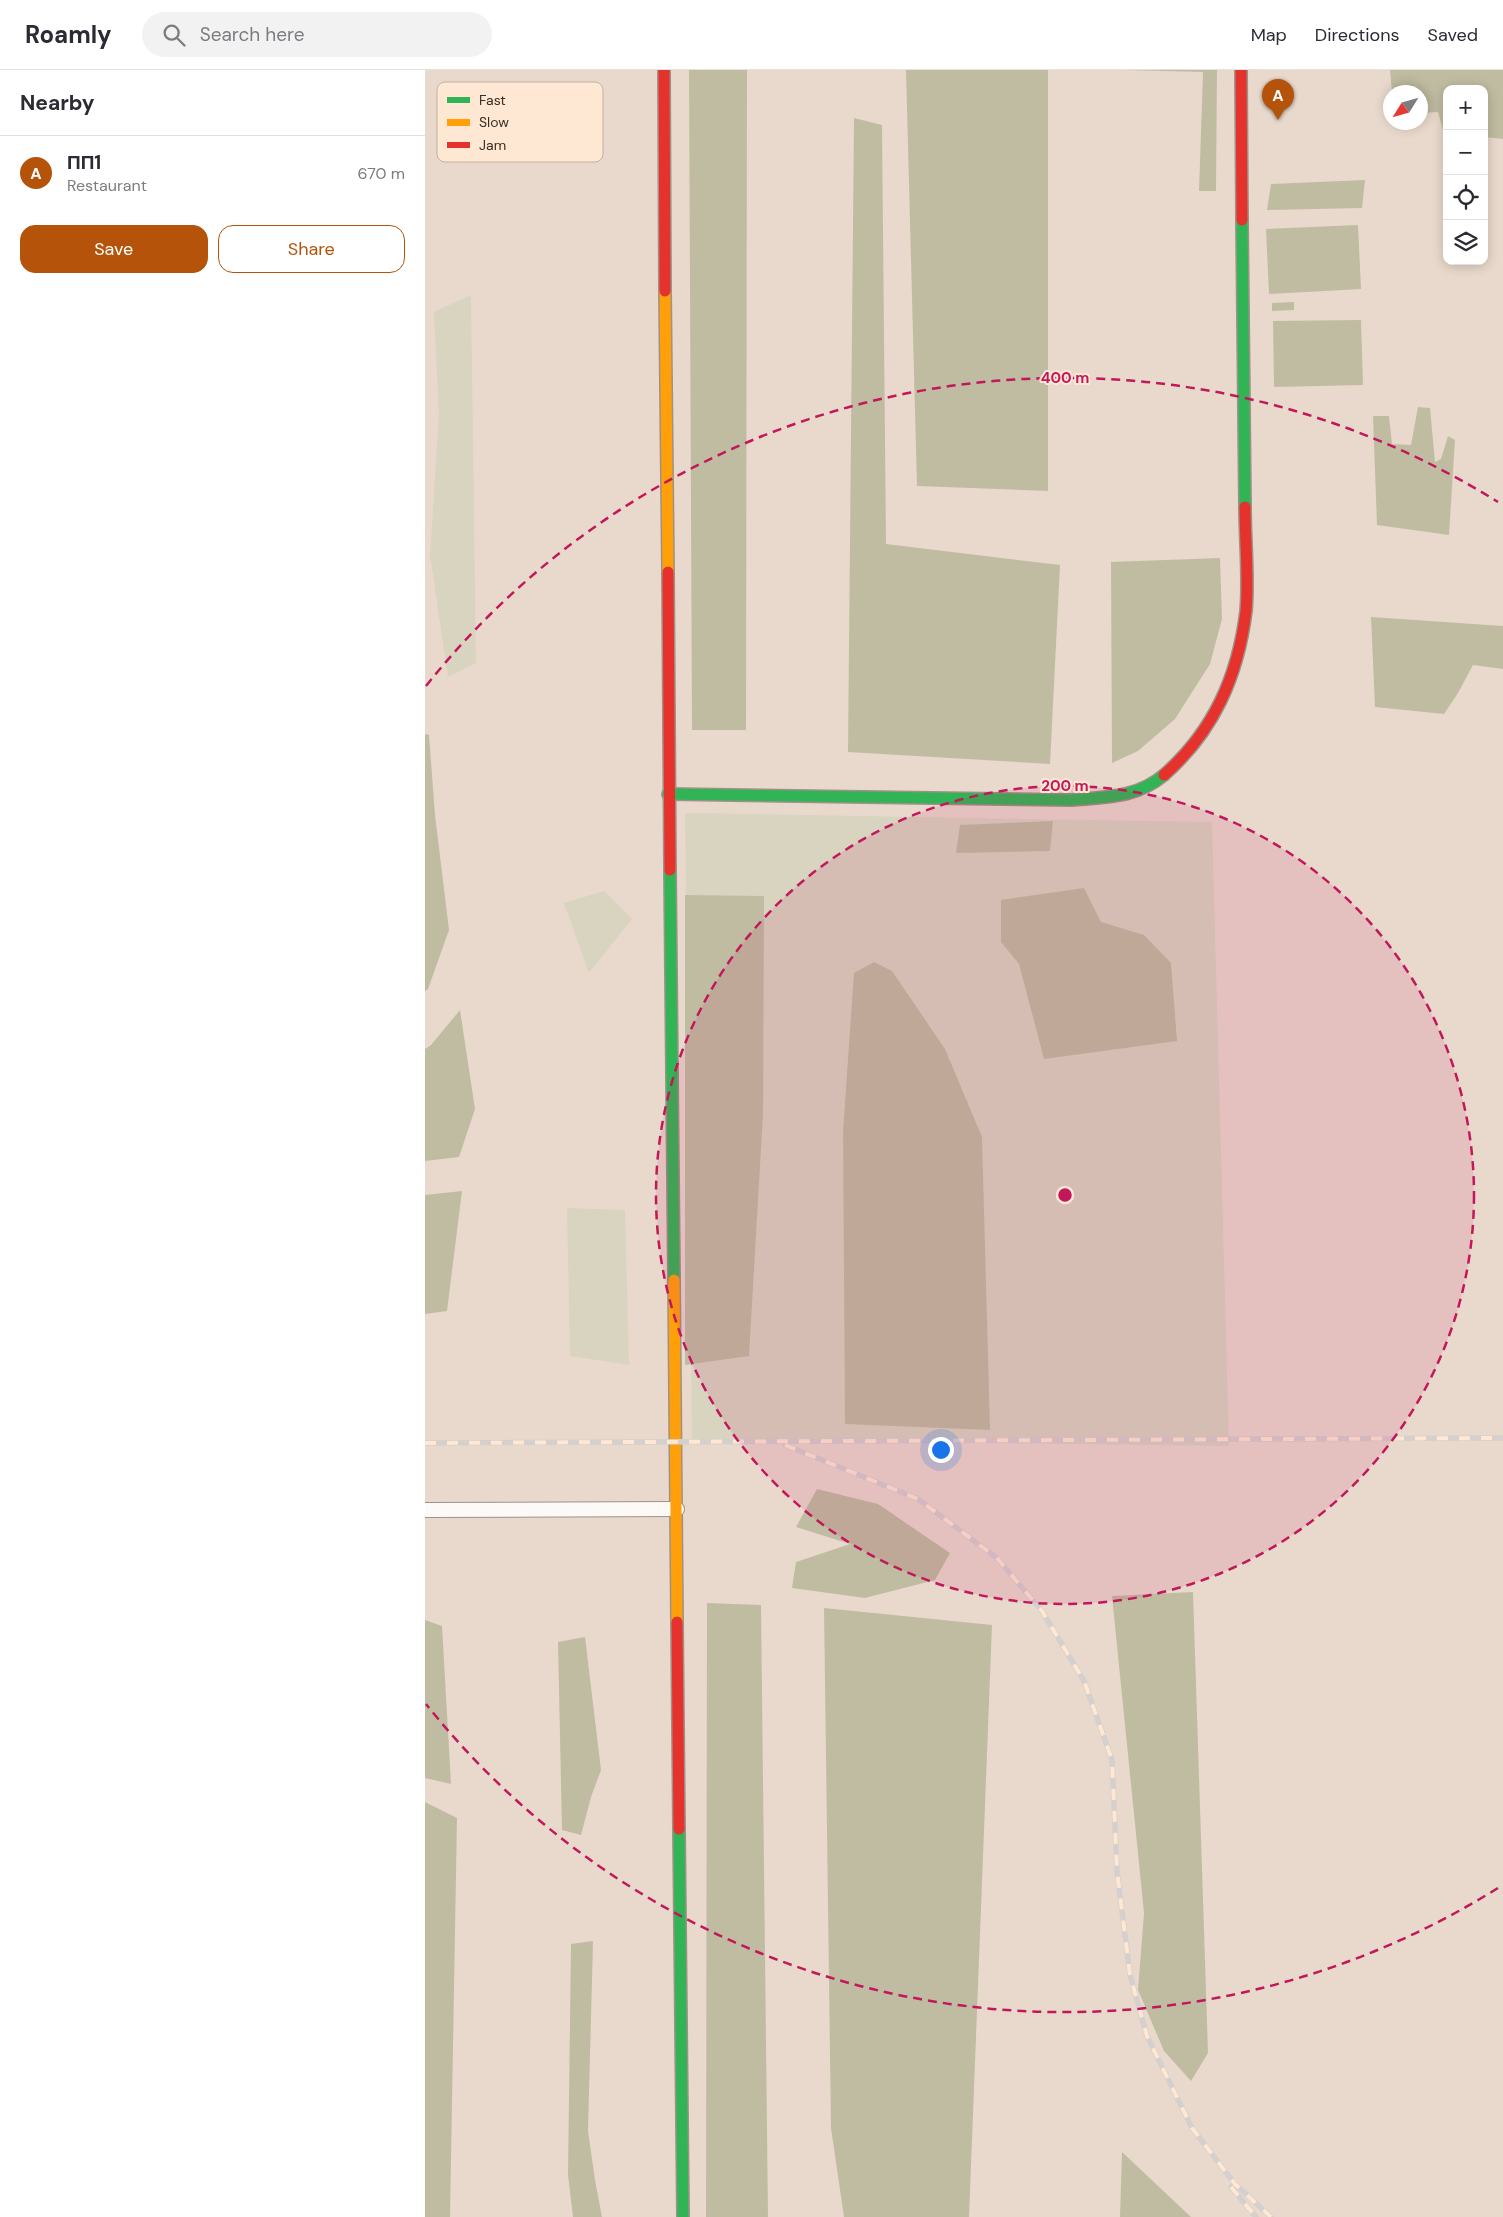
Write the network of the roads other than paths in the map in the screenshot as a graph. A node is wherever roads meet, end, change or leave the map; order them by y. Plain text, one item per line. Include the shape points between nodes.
1 (664, 70) edge
2 (1241, 70) edge
3 (668, 794) junction
4 (677, 1509) junction
5 (425, 1510) edge
6 (683, 2217) edge

1 - 3 street
2 - 3 street via 1245,609 1229,684 1188,750 1170,771 1146,788 1128,794 1072,800
3 - 4 street
4 - 5 street
4 - 6 street

